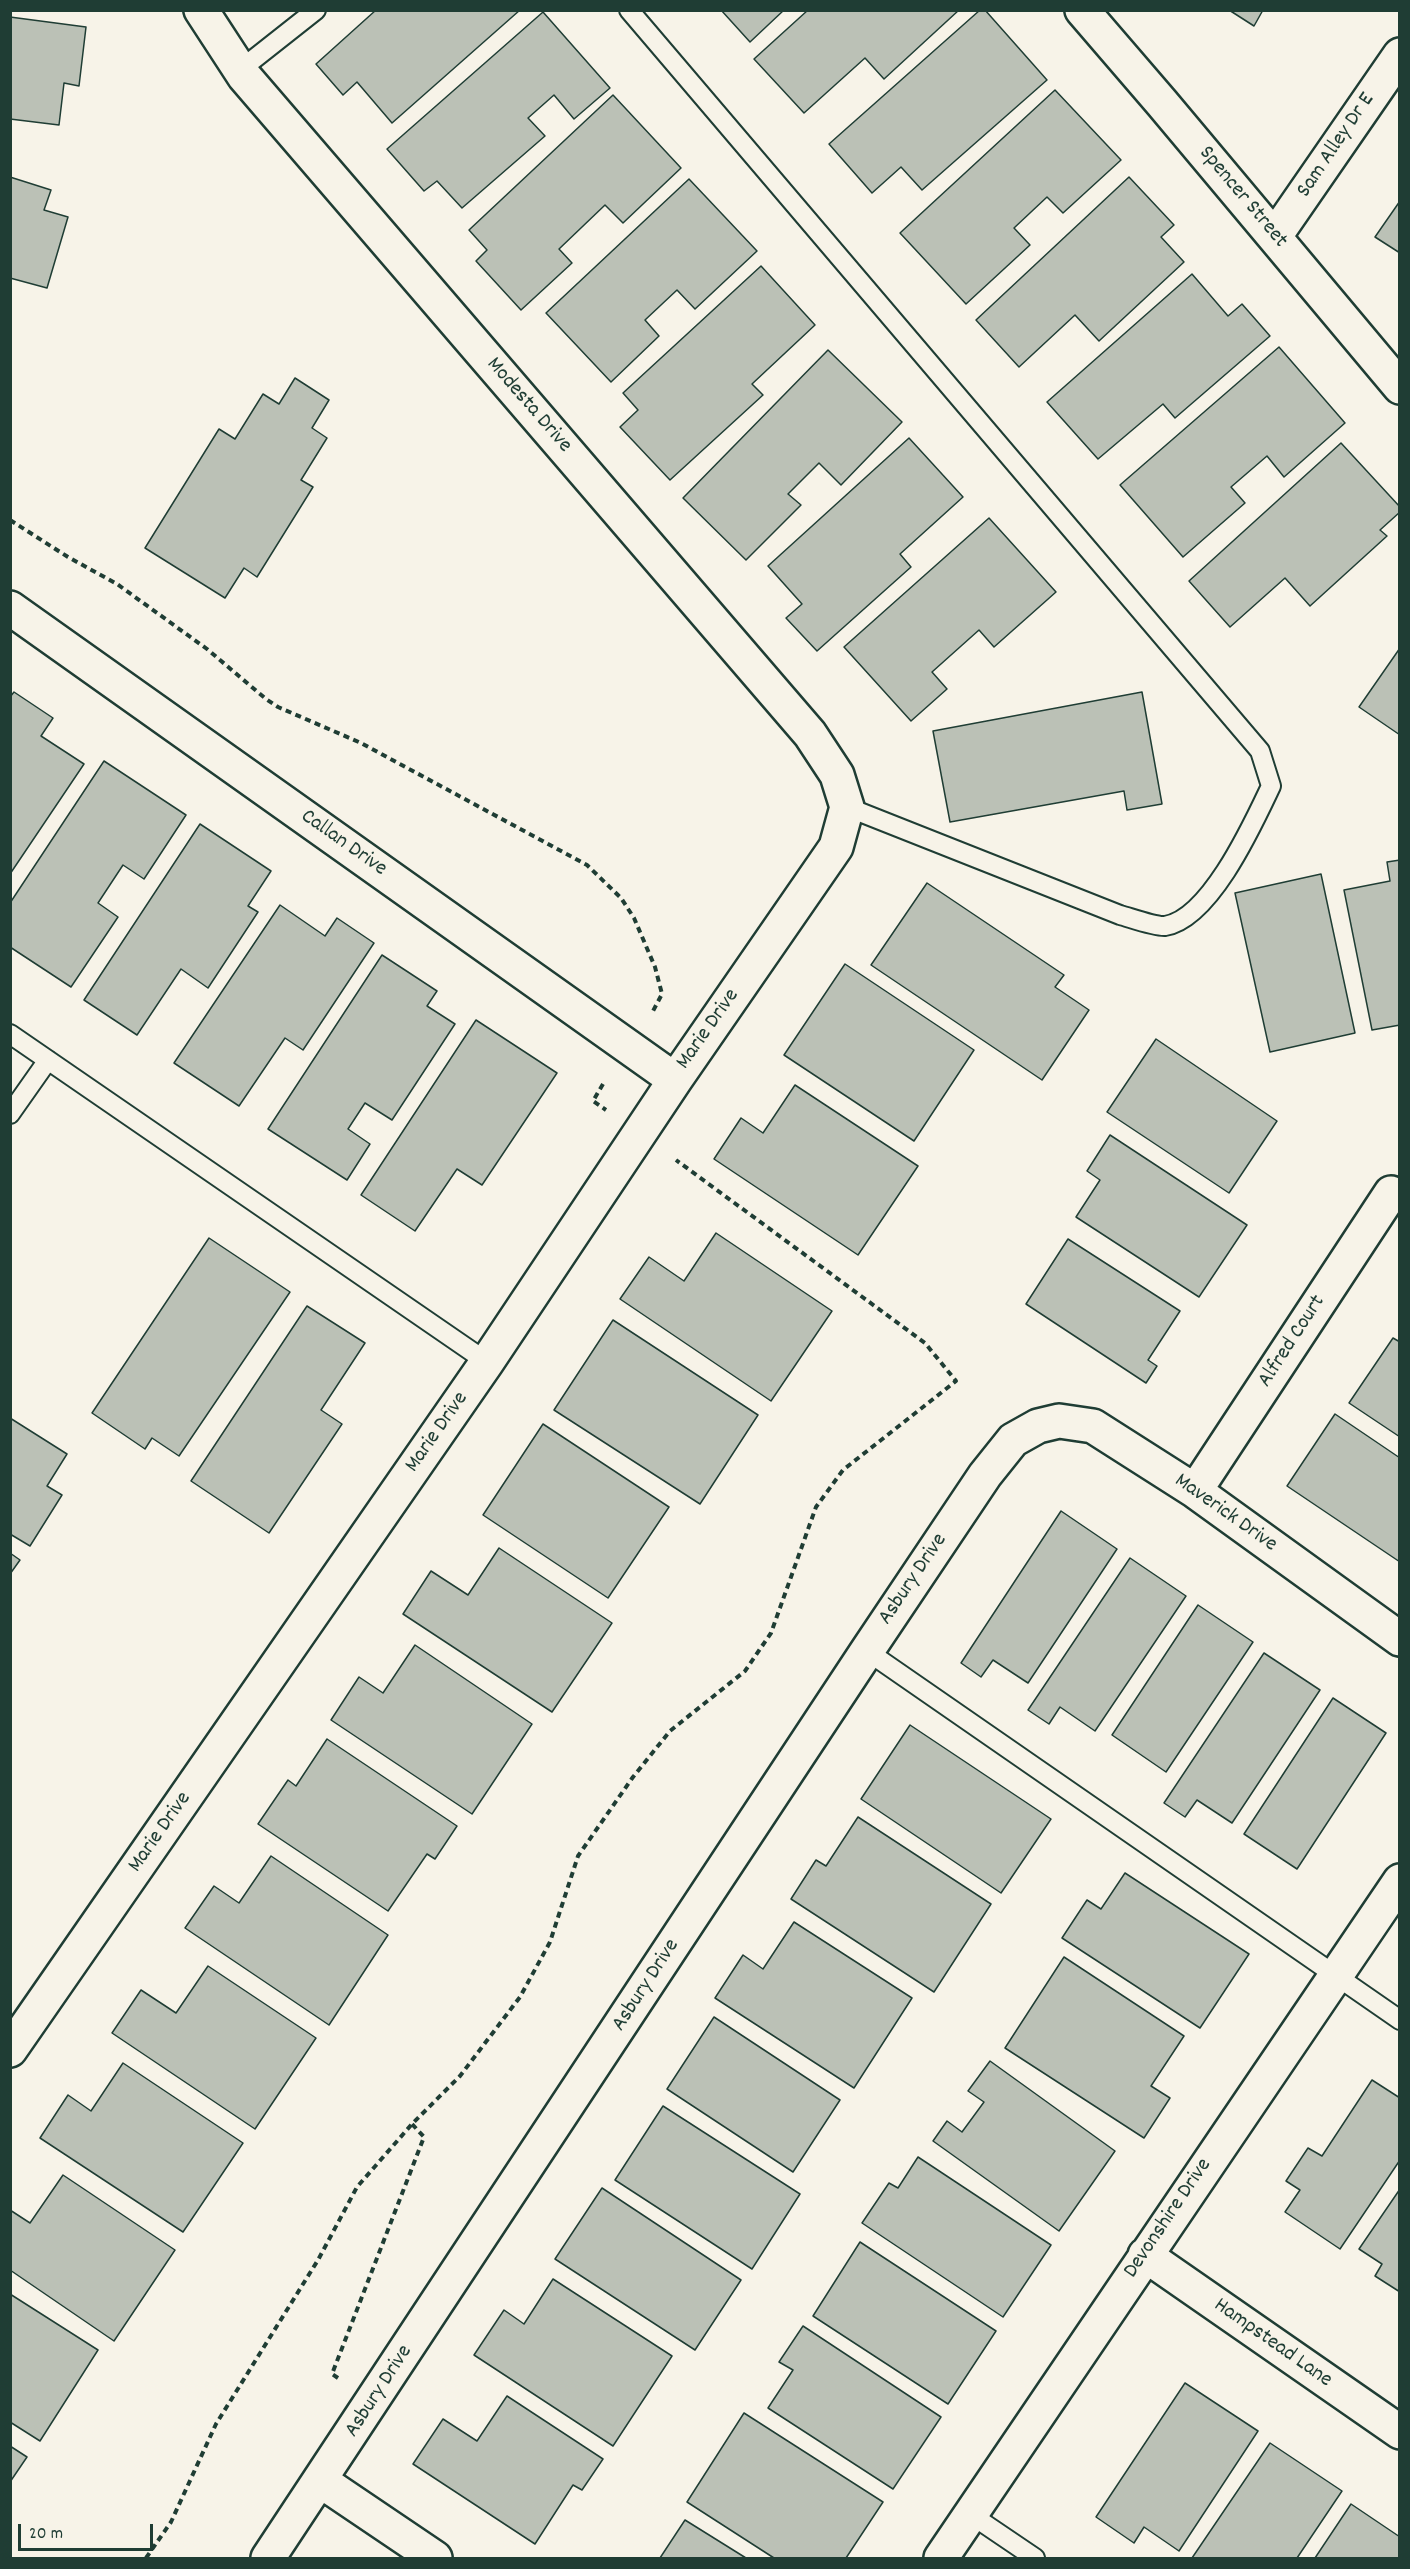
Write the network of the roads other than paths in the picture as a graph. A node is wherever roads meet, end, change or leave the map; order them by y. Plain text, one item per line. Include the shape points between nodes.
1 (201, 10) edge
2 (316, 10) edge
3 (629, 10) edge
4 (1082, 10) edge
5 (1400, 55) edge
6 (240, 70) junction
7 (1275, 236) junction
8 (1400, 387) edge
9 (10, 608) edge
10 (846, 807) junction
11 (10, 1034) edge
12 (48, 1060) junction
13 (675, 1080) junction
14 (10, 1114) edge
15 (1391, 1193) dead end
16 (487, 1362) junction
17 (1038, 1426) joint
18 (1195, 1491) junction
19 (1400, 1639) edge
20 (867, 1651) junction
21 (1400, 1881) edge
22 (1335, 1974) junction
23 (1400, 2020) edge
24 (10, 2050) edge
25 (1145, 2255) junction
26 (1400, 2432) edge
27 (321, 2481) junction
28 (970, 2514) junction
29 (268, 2559) edge
30 (435, 2559) edge
31 (941, 2559) edge
32 (1035, 2559) edge

1 - 6 street, Modesta Drive
2 - 6 lane
3 - 10 lane via 1260,751 1271,786 1242,848 1195,912 1165,926 1120,915
4 - 7 street, Spencer Street
5 - 7 street, Sam Alley Dr E
6 - 10 street, Modesta Drive via 810,735 837,775
7 - 8 street, Spencer Street
9 - 13 street, Callan Drive
10 - 13 street, Marie Drive via 836,847
11 - 12 lane
12 - 14 lane
12 - 16 lane
13 - 16 street, Marie Drive
15 - 18 street, Alfred Court
16 - 24 street, Marie Drive
17 - 18 street, Maverick Drive via 1059,1421 1093,1426
17 - 20 street, Asbury Drive via 1013,1440 997,1459
18 - 19 street, Maverick Drive
20 - 22 lane
20 - 27 street, Asbury Drive
21 - 22 street, Devonshire Drive
22 - 23 lane
22 - 25 street, Devonshire Drive
25 - 26 street, Hampstead Lane
25 - 28 street, Devonshire Drive
27 - 29 street, Asbury Drive
27 - 30 street
28 - 31 street, Devonshire Drive
28 - 32 lane

